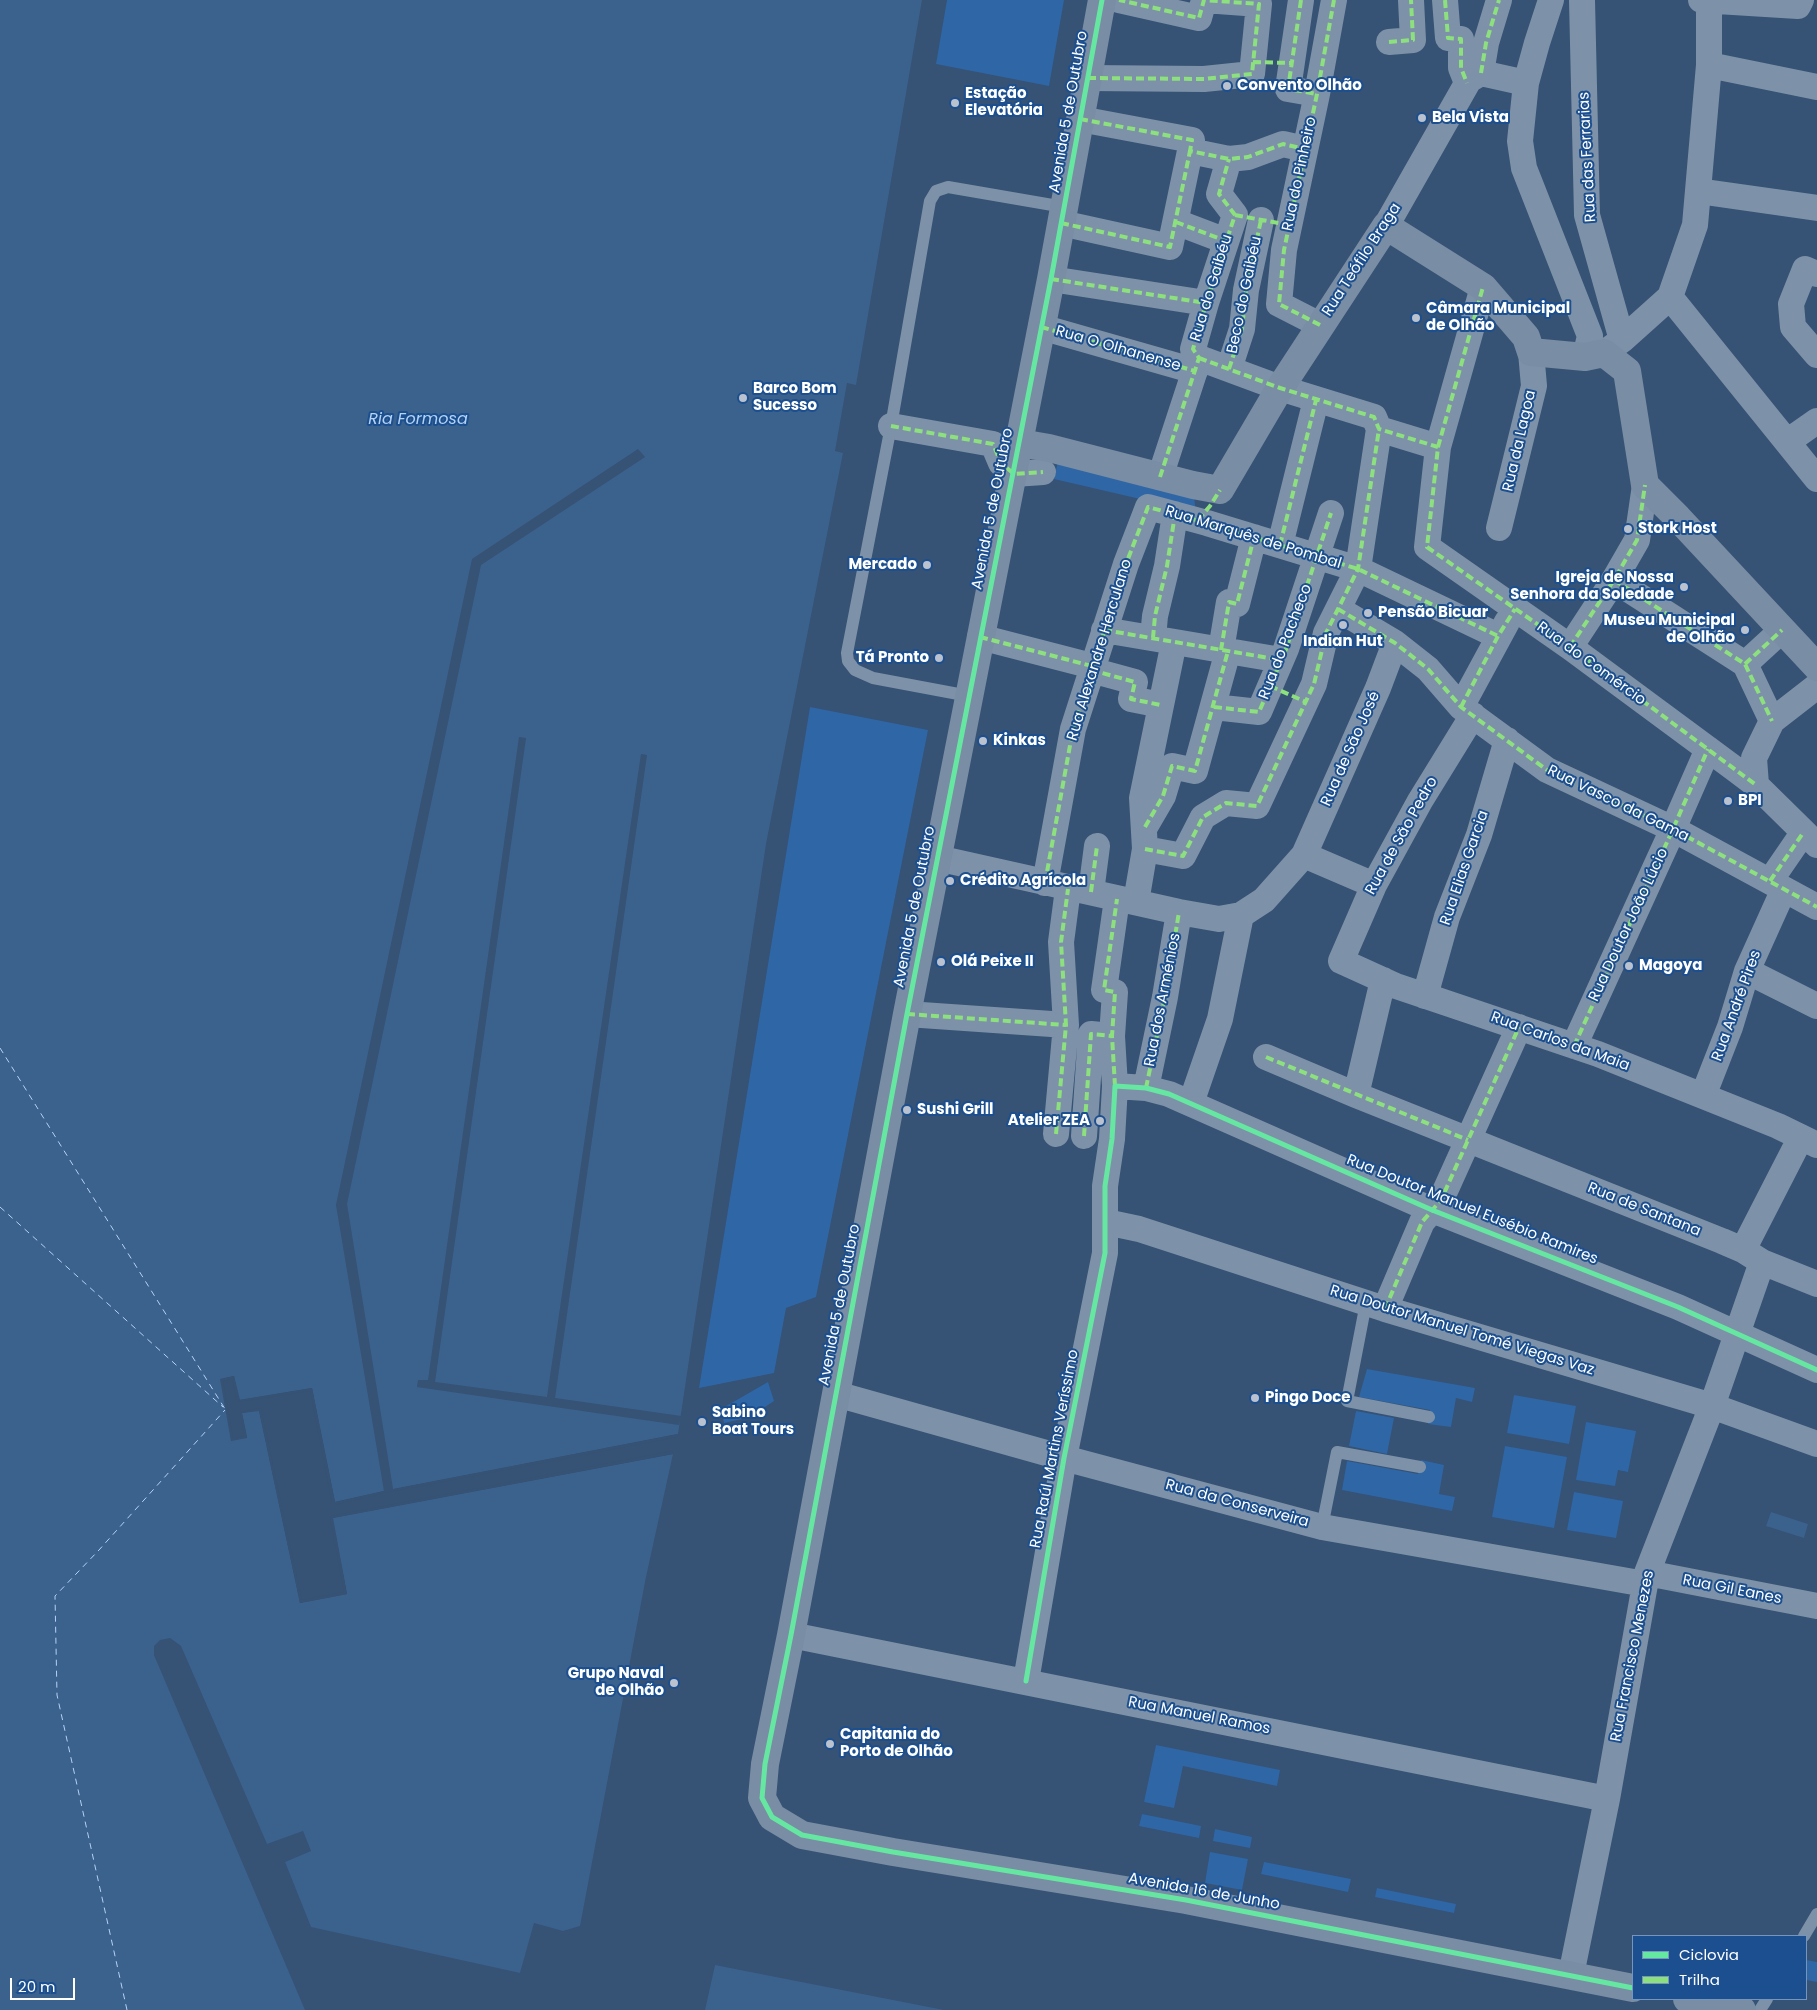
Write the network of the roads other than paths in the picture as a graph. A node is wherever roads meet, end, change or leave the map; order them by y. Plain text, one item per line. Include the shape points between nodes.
1 (1102, 0) edge
2 (1119, 0) edge
3 (1301, 0) edge
4 (1334, 0) edge
5 (1411, 0) edge
6 (1445, 0) edge
7 (1499, 0) edge
8 (1551, 0) edge
9 (1582, 0) edge
10 (1706, 0) edge
11 (1801, 0) edge
12 (1246, 2) edge
13 (1389, 42) dead end
14 (1253, 62) junction
15 (1291, 63) junction
16 (1709, 65) junction
17 (1088, 78) junction
18 (1474, 78) junction
19 (1526, 83) junction
20 (1817, 87) edge
21 (1317, 94) junction
22 (1080, 119) junction
23 (1305, 149) junction
24 (1190, 151) junction
25 (1229, 159) junction
26 (1698, 191) junction
27 (1817, 208) edge
28 (1063, 215) junction
29 (1235, 215) junction
30 (1261, 220) junction
31 (1289, 226) junction
32 (1386, 226) junction
33 (1173, 234) junction
34 (1226, 241) junction
35 (1817, 274) edge
36 (1051, 280) junction
37 (1483, 287) junction
38 (1670, 297) junction
39 (1206, 303) junction
40 (1320, 325) junction
41 (1041, 327) junction
42 (1604, 350) junction
43 (1531, 352) junction
44 (1817, 355) edge
45 (1197, 365) junction
46 (1229, 369) junction
47 (1280, 388) junction
48 (1316, 400) junction
49 (1817, 421) edge
50 (891, 426) junction
51 (1379, 429) junction
52 (1787, 442) junction
53 (1020, 443) junction
54 (1438, 446) junction
55 (1043, 472) dead end
56 (1014, 474) junction
57 (1160, 477) junction
58 (1817, 479) edge
59 (1645, 485) junction
60 (1220, 490) junction
61 (1148, 507) joint
62 (1331, 513) dead end
63 (1187, 517) junction
64 (1499, 528) dead end
65 (1254, 537) junction
66 (1280, 545) junction
67 (1317, 557) junction
68 (1358, 569) junction
69 (1614, 580) junction
70 (1338, 609) junction
71 (1515, 609) junction
72 (1104, 630) junction
73 (1782, 630) junction
74 (1498, 636) junction
75 (980, 638) junction
76 (1164, 640) junction
77 (1395, 643) junction
78 (1570, 647) junction
79 (1224, 650) junction
80 (1281, 660) junction
81 (1745, 664) junction
82 (1817, 667) edge
83 (1091, 668) junction
84 (1270, 686) junction
85 (1817, 686) edge
86 (969, 696) junction
87 (1306, 702) junction
88 (1161, 705) junction
89 (1214, 707) junction
90 (1467, 711) junction
91 (1772, 721) junction
92 (1507, 740) junction
93 (1708, 749) junction
94 (1756, 786) junction
95 (1673, 829) junction
96 (1145, 838) junction
97 (1810, 839) edge
98 (1097, 846) dead end
99 (1304, 855) junction
100 (937, 858) junction
101 (1374, 885) junction
102 (1777, 885) junction
103 (1068, 888) junction
104 (1126, 900) junction
105 (1817, 907) edge
106 (1179, 912) junction
107 (1241, 915) junction
108 (1341, 961) joint
109 (1746, 971) junction
110 (1383, 980) junction
111 (1425, 996) junction
112 (1817, 1006) edge
113 (907, 1014) junction
114 (1066, 1025) junction
115 (1519, 1027) junction
116 (1112, 1036) junction
117 (1574, 1046) junction
118 (1266, 1057) dead end
119 (1115, 1086) junction
120 (1146, 1088) junction
121 (1356, 1095) junction
122 (1703, 1096) junction
123 (1191, 1103) junction
124 (1056, 1134) dead end
125 (1084, 1136) dead end
126 (1799, 1136) edge
127 (1468, 1140) junction
128 (1432, 1210) junction
129 (1106, 1222) junction
130 (1753, 1256) junction
131 (1815, 1277) edge
132 (1376, 1306) junction
133 (1736, 1334) junction
134 (1817, 1370) edge
135 (836, 1394) junction
136 (1712, 1406) junction
137 (1429, 1417) dead end
138 (1817, 1444) edge
139 (1064, 1458) junction
140 (1420, 1467) dead end
141 (1322, 1527) junction
142 (1646, 1579) junction
143 (1817, 1606) edge
144 (791, 1635) junction
145 (1026, 1681) junction
146 (1607, 1799) junction
147 (772, 1817) joint
148 (1817, 1914) edge
149 (1805, 1935) edge
150 (1571, 1975) junction
151 (1632, 1988) edge
152 (1692, 2000) edge
153 (1742, 2010) edge

1 - 17 main road, Avenida 5 de Outubro
2 - 12 street via 1199,18 1204,0
3 - 15 street
4 - 21 street, Rua do Pinheiro
5 - 13 street via 1414,40
6 - 18 street via 1448,38 1461,39 1461,68
7 - 18 street
8 - 19 street
9 - 42 street, Rua das Ferrarias via 1588,215
10 - 11 street via 1798,6
10 - 16 street
12 - 14 street via 1259,4
14 - 15 street
14 - 17 street via 1252,74 1214,78
15 - 21 street via 1288,89
16 - 20 street
16 - 26 street
17 - 22 main road, Avenida 5 de Outubro
18 - 19 street
18 - 32 street, Rua Teófilo Braga
19 - 42 street via 1520,141 1524,168 1590,336
21 - 23 street, Rua do Pinheiro
22 - 24 street via 1192,140
22 - 28 main road, Avenida 5 de Outubro
23 - 25 street via 1282,144 1248,157
23 - 31 street, Rua do Pinheiro
24 - 25 street
24 - 33 street
25 - 29 street, Rua do Gaibéu via 1219,194
26 - 27 street
26 - 38 street via 1695,225
28 - 33 street
28 - 36 main road, Avenida 5 de Outubro
28 - 50 lane via 948,187 936,191 930,202
29 - 30 street
29 - 34 street, Rua do Gaibéu
30 - 31 street
30 - 46 street, Beco do Gaibéu via 1246,290 1242,329
31 - 40 street, Rua do Pinheiro via 1279,304
32 - 37 main road
32 - 40 main road, Rua Teófilo Braga
33 - 34 street
34 - 39 street, Rua do Gaibéu
35 - 44 street via 1805,269 1791,304 1793,327
36 - 39 street
36 - 41 main road, Avenida 5 de Outubro
37 - 43 main road via 1526,338
37 - 54 street
38 - 42 street
38 - 52 street
39 - 45 street, Rua do Gaibéu via 1193,348
40 - 47 main road, Rua Teófilo Braga
41 - 45 street, Rua O Olhanense
41 - 53 main road, Avenida 5 de Outubro
42 - 43 main road
42 - 59 main road via 1627,371
43 - 64 street, Rua da Lagoa via 1534,386
45 - 46 street, Rua O Olhanense
45 - 57 street, Rua do Gaibéu
46 - 47 street, Rua O Olhanense
47 - 48 street
47 - 60 main road, Rua Teófilo Braga
48 - 51 street via 1374,417
48 - 66 street
49 - 52 street
50 - 56 street via 993,444 1001,463
50 - 86 lane via 848,646 848,661 855,670 872,678
51 - 54 street
51 - 68 street
52 - 58 street
53 - 56 main road, Avenida 5 de Outubro
53 - 57 main road
54 - 71 street, Rua do Comércio via 1426,547
55 - 56 street
56 - 75 main road, Avenida 5 de Outubro
57 - 60 main road
59 - 69 street via 1637,540
59 - 73 main road
60 - 63 street via 1210,506
61 - 63 street, Rua Marquês de Pombal
61 - 72 street, Rua Alexandre Herculano
62 - 67 street, Rua do Pacheco
63 - 65 street, Rua Marquês de Pombal
63 - 76 street via 1168,558 1156,616
65 - 66 street, Rua Marquês de Pombal
65 - 79 street via 1237,604 1229,602
66 - 67 street, Rua Marquês de Pombal
67 - 68 street, Rua Marquês de Pombal
67 - 80 street, Rua do Pacheco
68 - 70 street
68 - 74 street, Rua Marquês de Pombal
69 - 78 street
69 - 81 street
70 - 77 street, Rua Vasco da Gama
70 - 87 street via 1326,633 1314,684
71 - 74 street, Rua de São Pedro
71 - 78 street, Rua do Comércio
72 - 76 street
72 - 83 street, Rua Alexandre Herculano
73 - 81 street
73 - 82 main road
74 - 90 street, Rua de São Pedro
75 - 83 street
75 - 86 main road, Avenida 5 de Outubro
76 - 79 street
76 - 88 street
77 - 90 street, Rua Vasco da Gama via 1428,669
77 - 99 street, Rua de São José
78 - 93 street, Rua do Comércio
79 - 80 street
79 - 89 street
80 - 84 street, Rua do Pacheco
81 - 91 street
83 - 88 street via 1135,682 1132,699
83 - 103 street, Rua Alexandre Herculano via 1073,729
84 - 87 street
84 - 89 street, Rua do Pacheco via 1259,712
85 - 91 street
86 - 100 main road, Avenida 5 de Outubro
87 - 96 street via 1257,806 1226,803 1203,817 1183,856
88 - 96 street via 1142,798
89 - 96 street via 1195,771 1172,766
90 - 92 street, Rua Vasco da Gama
90 - 101 street, Rua de São Pedro
91 - 94 street via 1754,758
92 - 95 street, Rua Vasco da Gama via 1547,770
92 - 111 street, Rua Elias Garcia via 1479,835 1447,917
93 - 94 street, Rua do Comércio
93 - 95 street, Rua Doutor João Lúcio
94 - 97 street, Rua do Comércio
95 - 102 street, Rua Vasco da Gama
95 - 117 street, Rua Doutor João Lúcio
96 - 104 street
97 - 102 street, Rua André Pires
98 - 103 street
99 - 101 street
99 - 107 street, Rua de São José via 1264,900
100 - 103 street
100 - 113 main road, Avenida 5 de Outubro
101 - 108 street, Rua de São Pedro
102 - 105 street, Rua Vasco da Gama
102 - 109 street, Rua André Pires
103 - 104 street
103 - 114 street via 1061,942
104 - 106 street
104 - 116 street, Rua Raúl Martins Veríssimo via 1104,990 1115,992
106 - 107 street via 1219,919
106 - 120 street, Rua dos Arménios
107 - 123 street via 1220,1019
108 - 110 street, Rua Carlos da Maia
109 - 112 street
109 - 122 street, Rua André Pires via 1730,1027
110 - 111 street, Rua Carlos da Maia
110 - 121 street
111 - 115 street, Rua Carlos da Maia
113 - 114 street
113 - 135 main road, Avenida 5 de Outubro
114 - 124 street
115 - 117 street, Rua Carlos da Maia
115 - 127 street
116 - 119 street, Rua Raúl Martins Veríssimo
116 - 125 street via 1091,1034
117 - 122 street, Rua Carlos da Maia
118 - 121 street, Rua de Santana
119 - 120 street, Rua Doutor Manuel Eusébio Ramires
119 - 129 street, Rua Raúl Martins Veríssimo via 1105,1186
120 - 123 street, Rua Doutor Manuel Eusébio Ramires
121 - 127 street, Rua de Santana
122 - 126 street, Rua Carlos da Maia
123 - 128 street, Rua Doutor Manuel Eusébio Ramires
126 - 130 street, Rua Francisco Menezes
127 - 128 street via 1441,1200
127 - 130 street, Rua de Santana
128 - 132 street via 1422,1222
128 - 133 street, Rua Doutor Manuel Eusébio Ramires via 1678,1307
129 - 132 street, Rua Doutor Manuel Tomé Viegas Vaz
129 - 139 street, Rua Raúl Martins Veríssimo via 1105,1253
130 - 131 street, Rua de Santana
130 - 133 street, Rua Francisco Menezes
132 - 136 street, Rua Doutor Manuel Tomé Viegas Vaz
132 - 137 lane via 1347,1401
133 - 134 street, Rua Doutor Manuel Eusébio Ramires
133 - 136 street, Rua Francisco Menezes
135 - 139 street, Rua da Conserveira
135 - 144 main road, Avenida 5 de Outubro
136 - 138 street, Rua Doutor Manuel Tomé Viegas Vaz
136 - 142 street, Rua Francisco Menezes
139 - 141 street, Rua da Conserveira
139 - 145 street, Rua Raúl Martins Veríssimo
140 - 141 lane via 1337,1452
141 - 142 street, Rua da Conserveira
142 - 143 street, Rua Gil Eanes
142 - 146 street, Rua Francisco Menezes
144 - 145 street, Rua Manuel Ramos
144 - 147 main road, Avenida 5 de Outubro via 765,1764 762,1798
145 - 146 street, Rua Manuel Ramos
146 - 150 street, Rua Francisco Menezes
147 - 150 main road, Avenida 16 de Junho via 802,1835 1186,1900
148 - 149 lane
150 - 151 main road, Avenida 16 de Junho
152 - 153 main road

